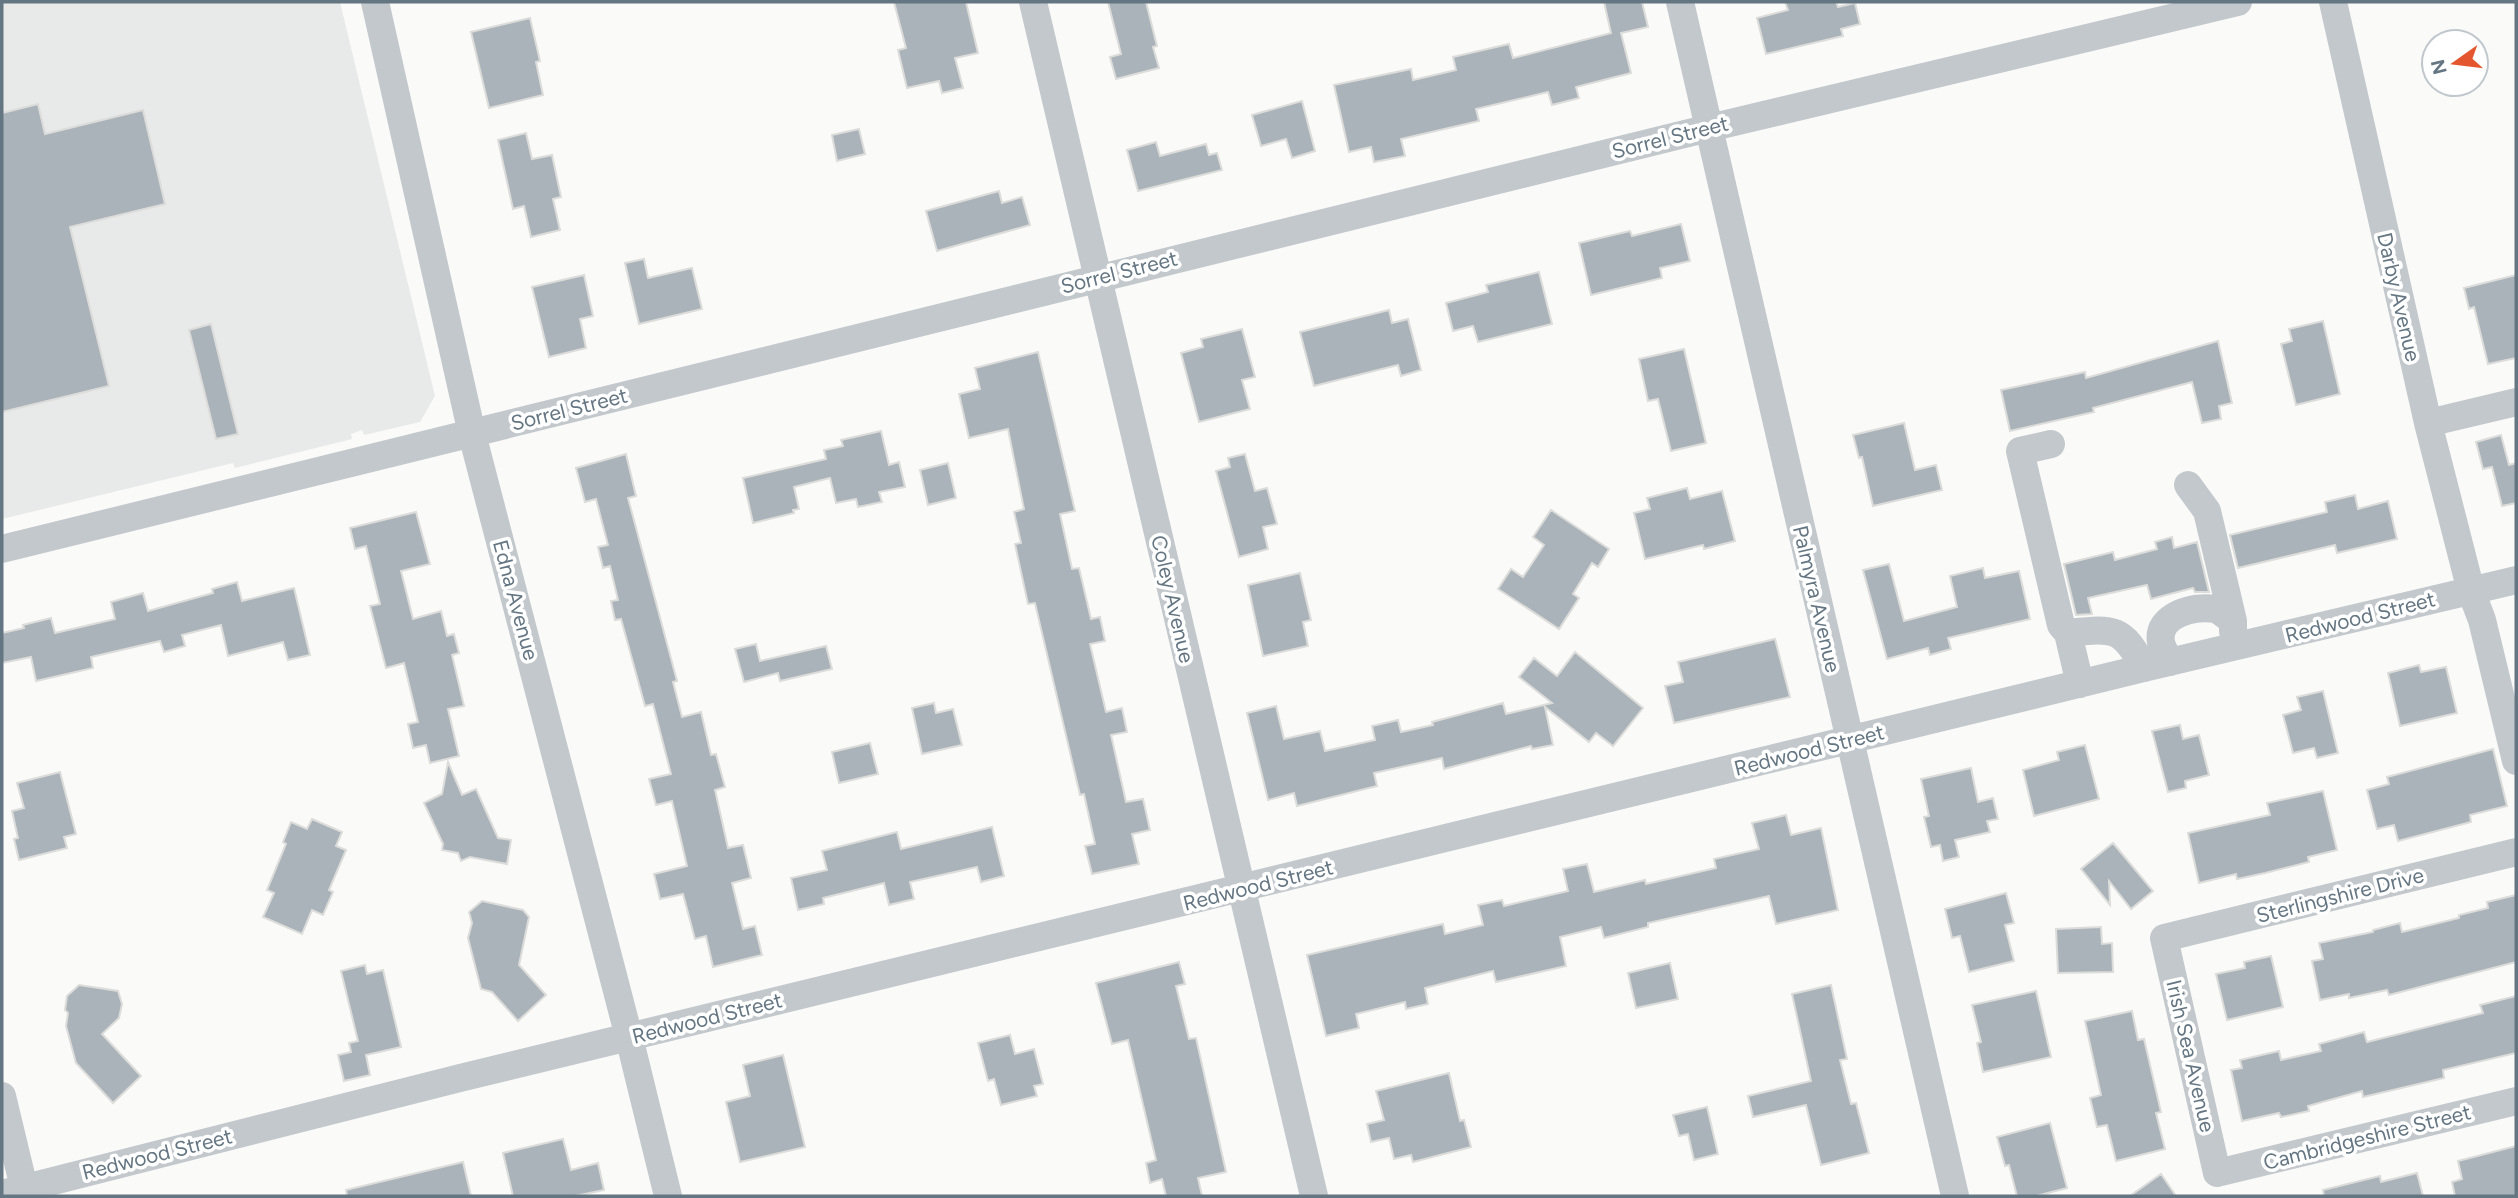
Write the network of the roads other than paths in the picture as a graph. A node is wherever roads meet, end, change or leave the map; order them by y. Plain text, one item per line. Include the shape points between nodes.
1 (375, 2) edge
2 (1033, 2) edge
3 (1680, 2) edge
4 (2238, 2) edge
5 (2333, 2) edge
6 (1709, 128) junction
7 (1097, 278) junction
8 (2516, 402) edge
9 (2428, 423) junction
10 (472, 434) junction
11 (2051, 444) dead end
12 (2188, 485) dead end
13 (2, 549) edge
14 (2516, 580) edge
15 (2471, 591) junction
16 (2068, 633) junction
17 (2234, 634) junction
18 (2157, 665) junction
19 (2080, 684) junction
20 (1850, 740) junction
21 (2516, 761) edge
22 (2516, 852) edge
23 (1241, 889) junction
24 (2164, 938) joint
25 (629, 1037) junction
26 (2, 1096) edge
27 (2516, 1101) edge
28 (2217, 1173) joint
29 (17, 1193) edge
30 (668, 1196) edge
31 (1314, 1196) edge
32 (1955, 1196) edge

1 - 10 street, Edna Avenue
2 - 7 street, Coley Avenue
3 - 6 street, Palmyra Avenue
4 - 6 street, Sorrel Street
5 - 9 street, Darby Avenue
6 - 7 street, Sorrel Street
6 - 20 street, Palmyra Avenue
7 - 10 street, Sorrel Street
7 - 23 street, Coley Avenue
8 - 9 street
9 - 15 street, Darby Avenue
10 - 13 street, Sorrel Street
10 - 25 street, Edna Avenue
11 - 16 street via 2020,451 2059,618
12 - 17 street via 2207,511
14 - 15 street, Redwood Street
15 - 17 street, Redwood Street
15 - 21 street, Darby Avenue
16 - 18 street via 2102,629 2121,635
16 - 19 street
17 - 18 street, Redwood Street
17 - 18 street via 2217,609 2184,611 2163,628
18 - 19 street, Redwood Street
19 - 20 street, Redwood Street
20 - 23 street, Redwood Street
20 - 32 street, Palmyra Avenue
22 - 24 street, Sterlingshire Drive
23 - 25 street, Redwood Street
23 - 31 street, Coley Avenue
24 - 28 street, Irish Sea Avenue
25 - 29 street, Redwood Street
25 - 30 street, Edna Avenue
26 - 29 street
27 - 28 street, Cambridgeshire Street

